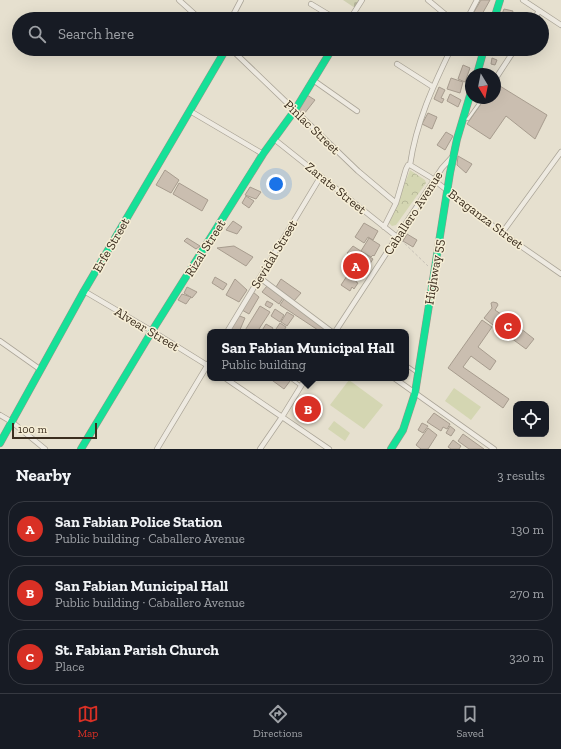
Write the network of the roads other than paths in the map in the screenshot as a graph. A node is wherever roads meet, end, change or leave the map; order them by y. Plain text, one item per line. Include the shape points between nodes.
1 (179, 0) edge
2 (240, 0) edge
3 (362, 0) edge
4 (428, 0) edge
5 (477, 0) edge
6 (500, 0) edge
7 (523, 0) edge
8 (311, 4) dead end
9 (539, 11) edge
10 (192, 12) edge
11 (234, 12) edge
12 (324, 12) edge
13 (354, 12) edge
14 (443, 12) edge
15 (471, 12) edge
16 (496, 12) edge
17 (549, 17) edge
18 (561, 24) edge
19 (222, 56) edge
20 (238, 56) edge
21 (328, 56) edge
22 (448, 56) edge
23 (483, 56) edge
24 (510, 56) edge
25 (397, 64) dead end
26 (479, 68) edge
27 (501, 70) edge
28 (313, 80) junction
29 (433, 87) junction
30 (467, 104) edge
31 (479, 104) edge
32 (295, 110) junction
33 (190, 111) junction
34 (357, 111) dead end
35 (463, 119) junction
36 (274, 139) junction
37 (561, 152) edge
38 (263, 154) junction
39 (453, 156) junction
40 (410, 165) junction
41 (321, 176) junction
42 (435, 180) junction
43 (448, 190) junction
44 (396, 203) junction
45 (384, 227) junction
46 (502, 233) junction
47 (397, 237) junction
48 (561, 274) edge
49 (260, 278) junction
50 (84, 291) junction
51 (229, 329) edge
52 (329, 329) edge
53 (335, 329) edge
54 (152, 331) junction
55 (0, 341) edge
56 (207, 364) edge
57 (409, 367) edge
58 (207, 368) edge
59 (41, 370) junction
60 (418, 374) junction
61 (229, 381) edge
62 (294, 381) edge
63 (304, 381) edge
64 (398, 381) edge
65 (302, 386) junction
66 (415, 393) junction
67 (0, 415) edge
68 (282, 417) junction
69 (12, 422) junction
70 (0, 443) edge
71 (45, 449) edge
72 (81, 449) edge
73 (157, 449) edge
74 (260, 449) edge
75 (329, 449) edge
76 (391, 449) edge
77 (494, 449) edge

1 - 10 street
2 - 11 street
3 - 13 street
4 - 14 street
5 - 15 street
6 - 16 main road
7 - 9 street
8 - 12 street
17 - 18 street
19 - 33 main road, Erfe Street
20 - 32 street, Pinlac Street
21 - 28 main road, Rizal Street
22 - 29 street
23 - 26 main road
24 - 27 street
25 - 29 street
28 - 32 main road, Rizal Street
28 - 34 street
29 - 40 street via 416,135
30 - 35 main road, Highway 55
31 - 35 lane via 468,119
32 - 36 main road, Rizal Street
32 - 44 street, Pinlac Street via 358,171
33 - 38 street
33 - 50 main road, Erfe Street
35 - 39 main road, Highway 55
36 - 38 main road, Rizal Street
36 - 41 street, Zarate Street
37 - 46 street
38 - 54 main road, Rizal Street
39 - 42 street, Caballero Avenue
39 - 43 main road, Highway 55
40 - 42 street, Braganza Street
40 - 44 street via 406,169
41 - 45 street, Zarate Street
41 - 49 street, Sevidal Street
42 - 43 street, Braganza Street
42 - 47 street, Caballero Avenue
43 - 46 street, Braganza Street
43 - 60 main road, Highway 55
44 - 45 street
45 - 47 street, Zarate Street
46 - 48 street, Braganza Street
47 - 53 street, Caballero Avenue
49 - 51 street, Sevidal Street
49 - 52 street
50 - 54 street, Alvear Street
50 - 59 main road, Erfe Street
54 - 56 street, Alvear Street
54 - 72 main road, Rizal Street
55 - 59 street
57 - 60 lane
58 - 73 street
59 - 69 main road, Erfe Street
60 - 66 main road, Highway 55
61 - 68 street
62 - 65 lane
63 - 65 street
64 - 66 street
65 - 68 street
66 - 76 main road, Highway 55 via 403,430
66 - 77 street
67 - 69 street
68 - 74 street
68 - 75 street
69 - 70 main road, Erfe Street
69 - 71 street

